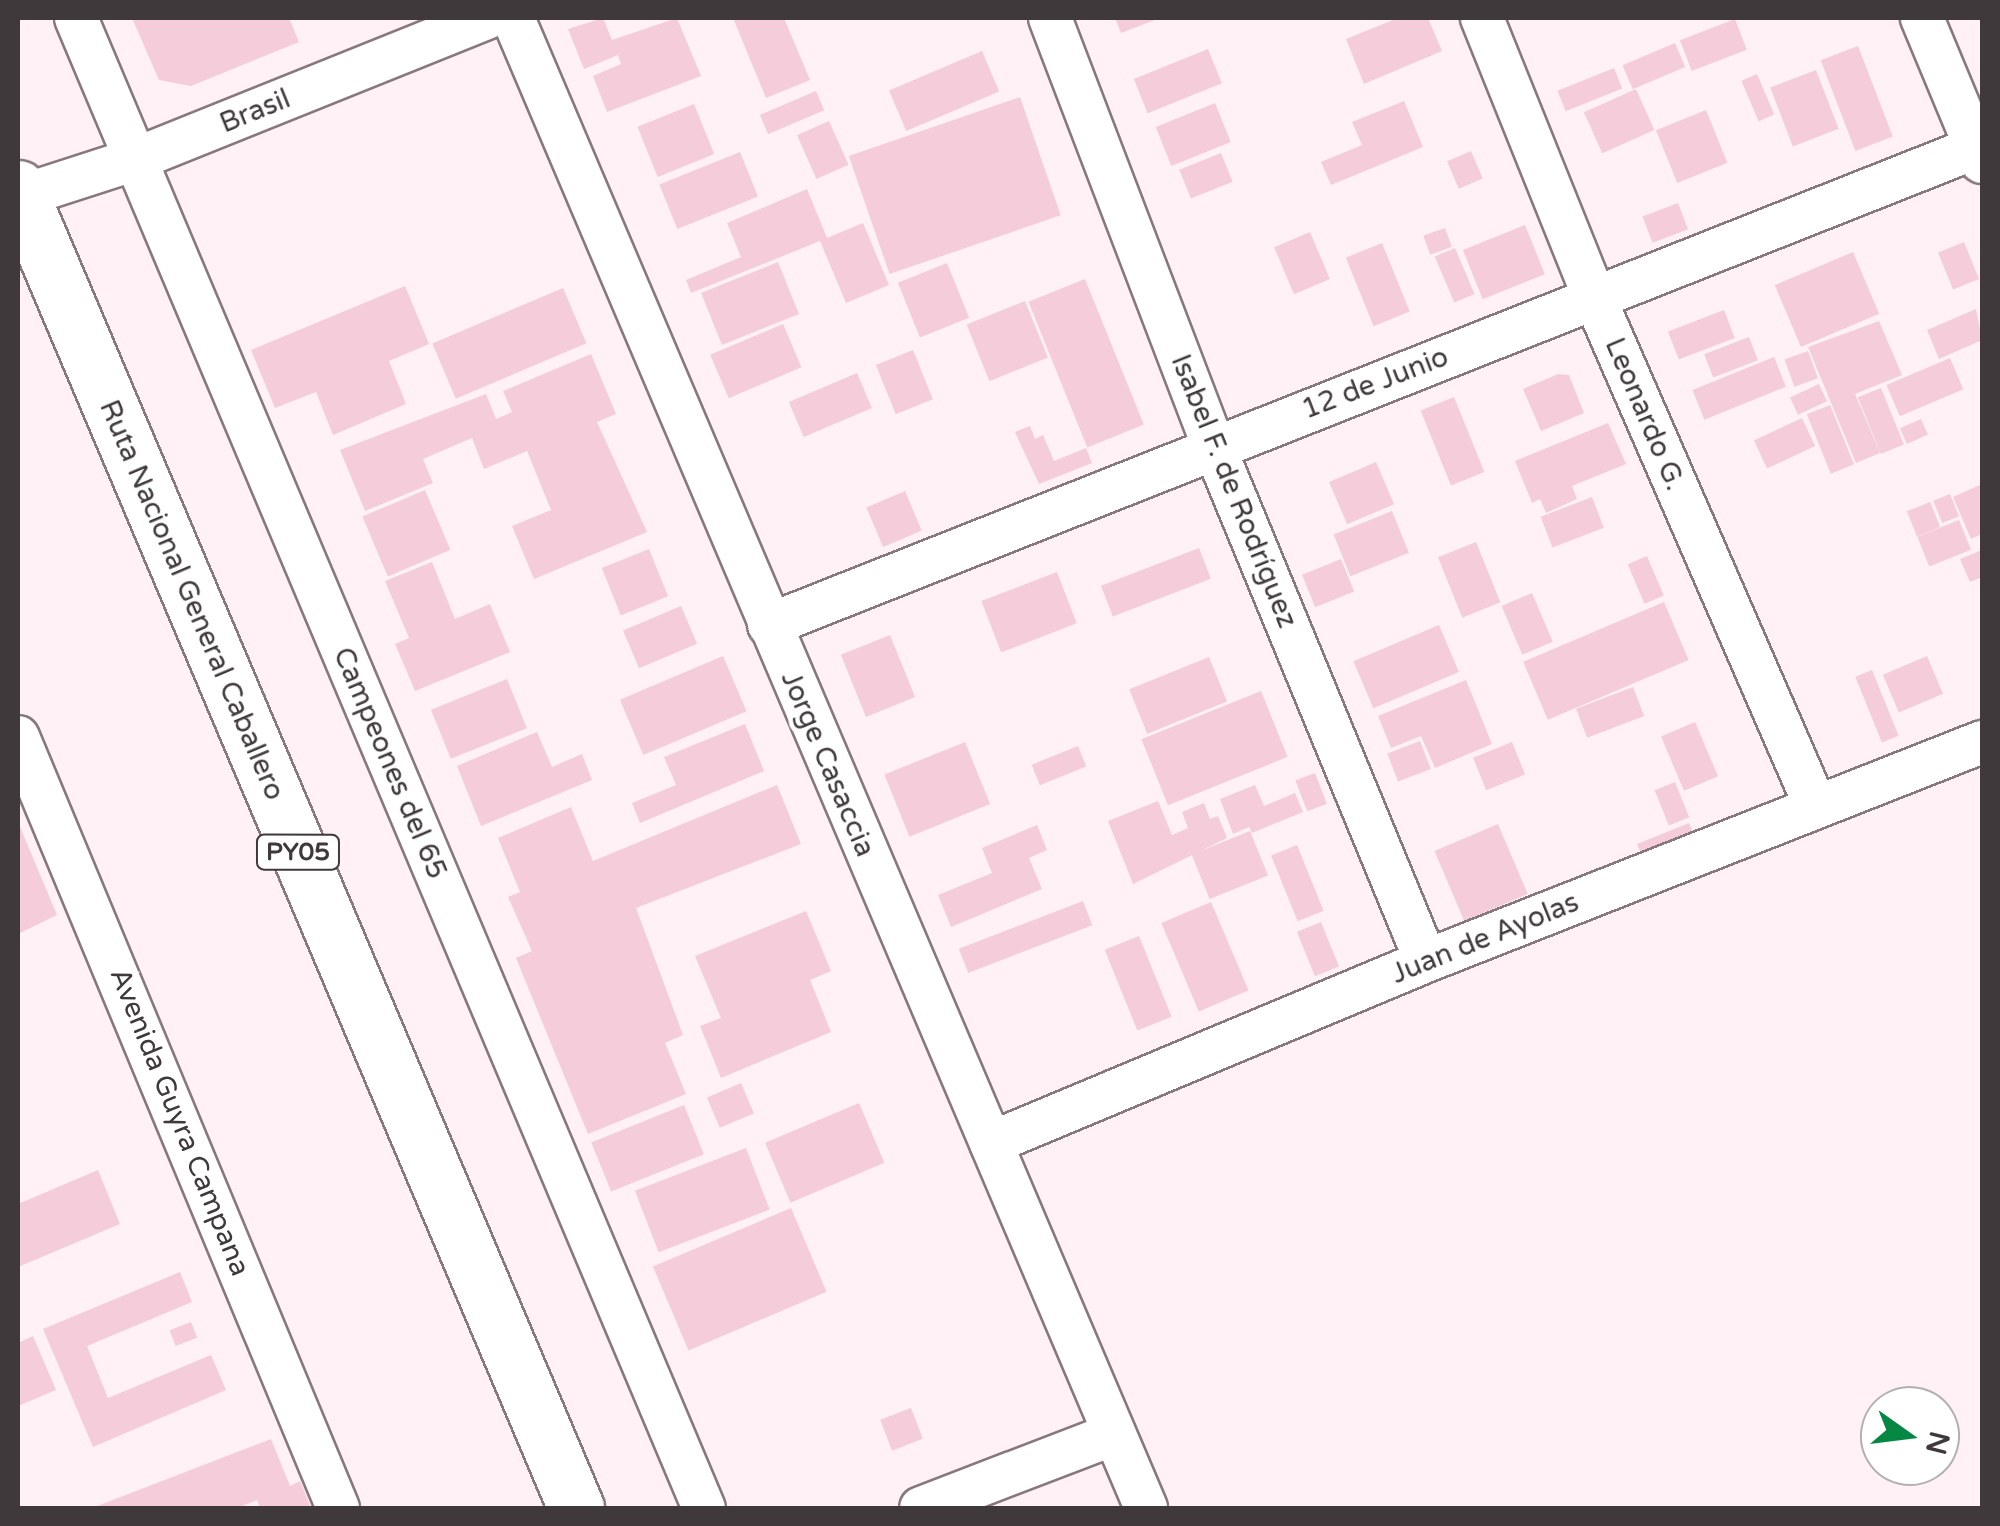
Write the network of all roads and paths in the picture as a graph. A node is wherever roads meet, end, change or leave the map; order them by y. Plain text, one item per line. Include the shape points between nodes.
1 (76, 18) edge
2 (486, 18) edge
3 (513, 18) edge
4 (1050, 18) edge
5 (1482, 18) edge
6 (1922, 18) edge
7 (1980, 152) edge
8 (136, 159) junction
9 (19, 194) edge
10 (1595, 298) junction
11 (1213, 444) junction
12 (768, 625) junction
13 (18, 737) edge
14 (1982, 742) edge
15 (1816, 808) junction
16 (1426, 961) junction
17 (990, 1142) junction
18 (1114, 1434) junction
19 (338, 1508) edge
20 (576, 1508) edge
21 (704, 1508) edge
22 (921, 1508) edge
23 (1146, 1508) edge

1 - 8 street, Campeones del 65
2 - 8 street, Brasil
3 - 12 street, Jorge Casaccia
4 - 11 street, Isabel F. de Rodríguez
5 - 10 street, Leonardo G.
6 - 7 street
7 - 10 street, 12 de Junio
8 - 9 street, Brasil
8 - 21 street, Campeones del 65
9 - 20 highway, Ruta Nacional General Caballero / PY05
10 - 11 street, 12 de Junio
10 - 15 street, Leonardo G.
11 - 12 street, 12 de Junio
11 - 16 street, Isabel F. de Rodríguez
12 - 17 street, Jorge Casaccia
13 - 19 street, Avenida Guyra Campana
14 - 15 street, Juan de Ayolas
15 - 16 street, Juan de Ayolas
16 - 17 street, Juan de Ayolas
17 - 18 street, Jorge Casaccia
18 - 22 street
18 - 23 street, Jorge Casaccia

